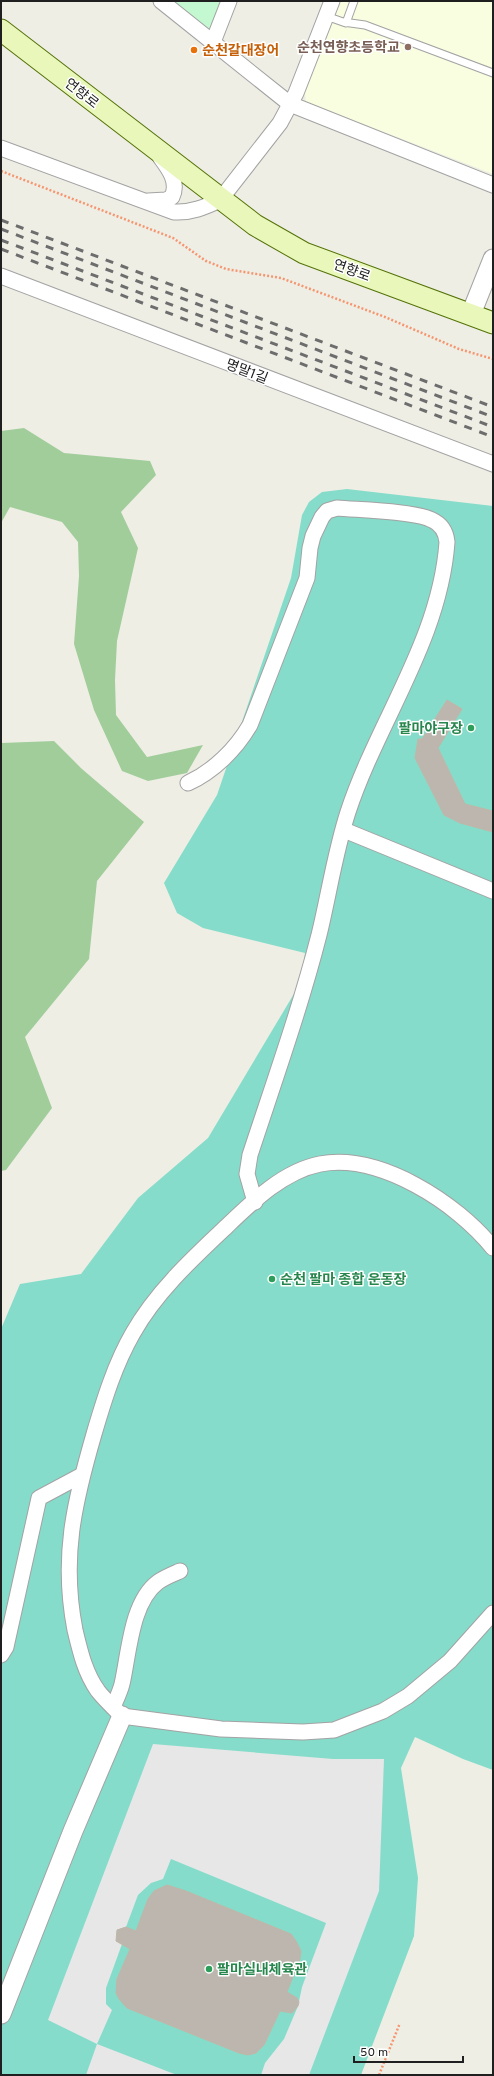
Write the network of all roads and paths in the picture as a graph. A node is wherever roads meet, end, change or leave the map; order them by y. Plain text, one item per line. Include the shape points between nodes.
1 (161, 1) edge
2 (229, 1) edge
3 (332, 1) edge
4 (354, 1) edge
5 (326, 16) junction
6 (346, 23) junction
7 (1, 30) edge
8 (212, 42) junction
9 (493, 73) edge
10 (290, 104) junction
11 (1, 148) edge
12 (154, 148) junction
13 (1, 171) edge
14 (493, 185) edge
15 (220, 200) junction
16 (144, 201) junction
17 (493, 258) edge
18 (1, 276) edge
19 (471, 314) junction
20 (493, 323) edge
21 (493, 359) edge
22 (493, 464) edge
23 (188, 783) dead end
24 (344, 830) junction
25 (493, 891) edge
26 (255, 1202) junction
27 (493, 1248) edge
28 (82, 1475) junction
29 (180, 1571) dead end
30 (493, 1613) edge
31 (1, 1655) edge
32 (117, 1712) junction
33 (1, 2014) edge
34 (400, 2023) dead end
35 (378, 2075) edge

1 - 8 street
2 - 8 street
3 - 5 street
4 - 6 lane
5 - 6 lane
5 - 10 street
6 - 9 lane via 365,25
7 - 12 main road, 연향로
8 - 10 street
10 - 14 street
10 - 15 street via 280,123
11 - 16 street
12 - 15 main road, 연향로
12 - 16 street via 170,171 175,190 172,197 166,200
13 - 21 path via 173,238 206,261 226,269 281,278
15 - 16 street via 192,212 183,213
15 - 19 main road, 연향로 via 255,225 304,252
17 - 19 street
18 - 22 street, 명말1길
19 - 20 main road, 연향로
23 - 24 street via 200,777 235,748 250,725 307,578 310,548 322,517 337,508 410,514 432,519 446,533 447,542 435,604 398,700 355,793
24 - 25 street
24 - 26 street via 308,972 250,1155 247,1174
26 - 27 street via 290,1175 304,1169 321,1164 362,1164 399,1178 441,1201
26 - 28 street via 209,1243 168,1285 141,1320 120,1357
28 - 31 street via 38,1498 6,1647
28 - 32 street via 73,1515 69,1552 71,1608 86,1669 98,1690
29 - 32 street via 159,1581 142,1603 130,1638
30 - 32 street via 450,1661 408,1696 383,1712 334,1730 303,1732 221,1729
32 - 33 street
34 - 35 path

